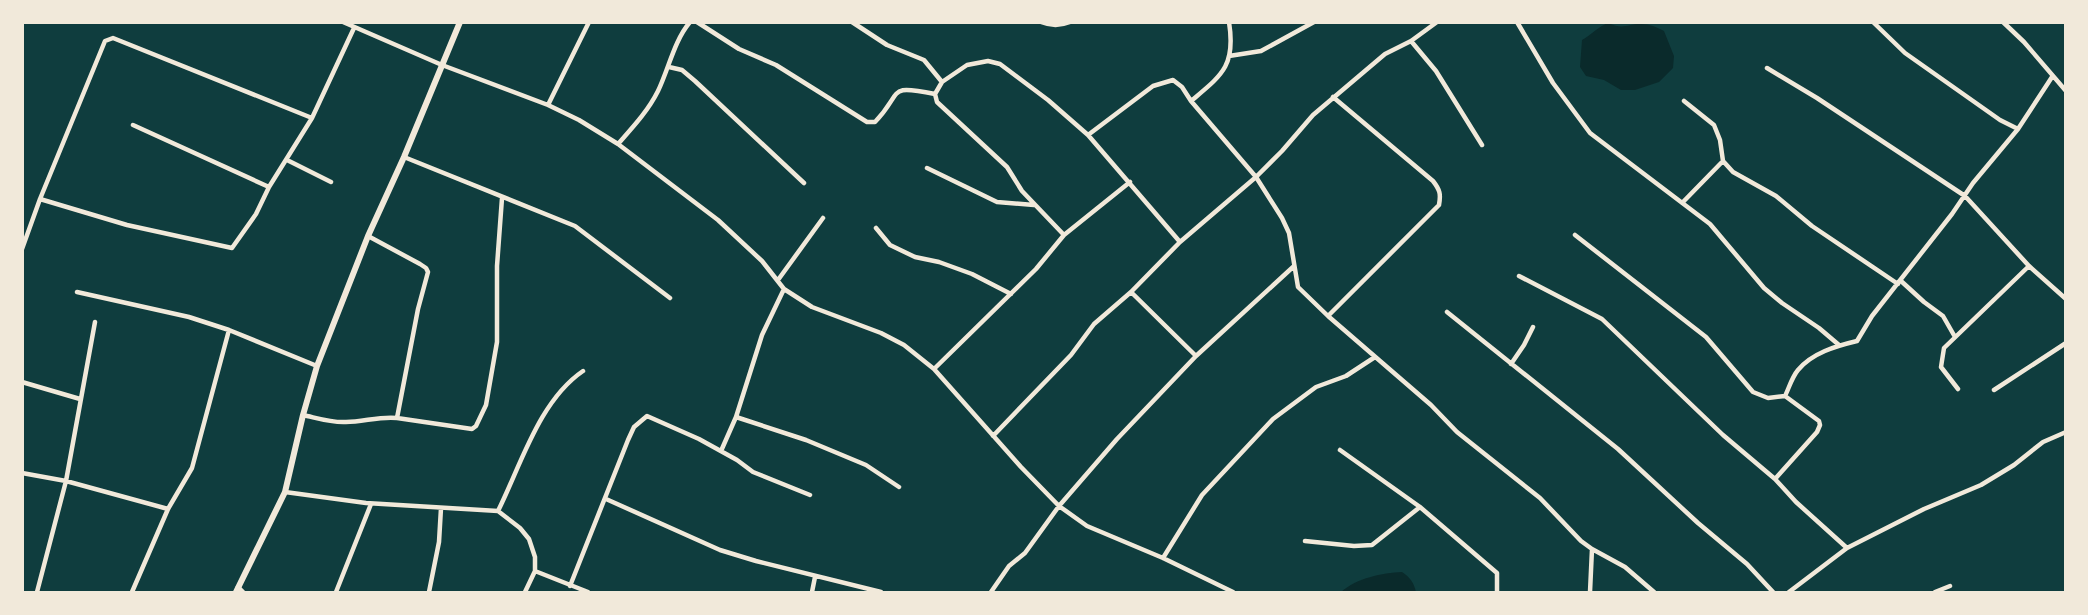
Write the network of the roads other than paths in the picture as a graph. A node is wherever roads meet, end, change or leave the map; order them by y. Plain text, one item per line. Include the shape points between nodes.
1 (343, 22) edge
2 (460, 22) edge
3 (589, 22) edge
4 (690, 22) edge
5 (697, 22) edge
6 (852, 22) edge
7 (1041, 22) edge
8 (1070, 22) edge
9 (1229, 22) edge
10 (1314, 22) edge
11 (1437, 22) edge
12 (1517, 22) edge
13 (1873, 22) edge
14 (2003, 22) edge
15 (354, 28) junction
16 (1410, 41) junction
17 (1229, 56) junction
18 (442, 65) junction
19 (669, 67) junction
20 (1767, 68) dead end
21 (2052, 78) junction
22 (942, 82) junction
23 (2066, 91) edge
24 (935, 94) junction
25 (1333, 97) junction
26 (1191, 100) junction
27 (1684, 101) dead end
28 (548, 105) junction
29 (312, 118) junction
30 (133, 125) dead end
31 (2018, 129) junction
32 (1088, 135) junction
33 (618, 144) junction
34 (1482, 145) dead end
35 (404, 157) junction
36 (287, 160) junction
37 (1724, 161) junction
38 (927, 168) dead end
39 (1256, 177) junction
40 (331, 182) dead end
41 (1130, 182) junction
42 (804, 183) dead end
43 (269, 187) junction
44 (1965, 196) junction
45 (502, 198) junction
46 (39, 199) junction
47 (1683, 202) junction
48 (1035, 205) junction
49 (824, 218) dead end
50 (876, 228) dead end
51 (1064, 235) junction
52 (1575, 235) dead end
53 (368, 236) junction
54 (1180, 242) junction
55 (22, 249) edge
56 (2029, 266) junction
57 (1293, 267) junction
58 (1519, 276) dead end
59 (778, 280) junction
60 (1899, 282) junction
61 (784, 289) junction
62 (77, 292) dead end
63 (1131, 292) junction
64 (1011, 294) junction
65 (670, 298) dead end
66 (2066, 299) edge
67 (1447, 312) dead end
68 (1328, 316) junction
69 (95, 322) dead end
70 (1533, 327) dead end
71 (229, 330) junction
72 (1955, 337) junction
73 (2066, 343) edge
74 (1839, 345) junction
75 (1196, 356) junction
76 (1375, 357) junction
77 (1511, 364) junction
78 (317, 366) junction
79 (934, 369) junction
80 (583, 371) dead end
81 (22, 382) edge
82 (1958, 388) dead end
83 (1994, 390) dead end
84 (1785, 396) junction
85 (80, 399) junction
86 (303, 415) junction
87 (736, 417) junction
88 (397, 418) junction
89 (2066, 432) edge
90 (993, 436) junction
91 (1340, 450) dead end
92 (721, 452) junction
93 (22, 473) edge
94 (1775, 479) junction
95 (66, 482) junction
96 (899, 487) dead end
97 (285, 492) junction
98 (810, 495) dead end
99 (606, 499) junction
100 (371, 504) junction
101 (1059, 506) junction
102 (1420, 507) junction
103 (441, 508) junction
104 (168, 509) junction
105 (498, 511) junction
106 (1305, 541) dead end
107 (1847, 548) junction
108 (1592, 549) junction
109 (1163, 558) junction
110 (535, 570) junction
111 (815, 577) junction
112 (570, 586) junction
113 (1950, 586) dead end
114 (239, 591) edge
115 (992, 591) edge
116 (37, 592) edge
117 (132, 592) edge
118 (336, 592) edge
119 (429, 592) edge
120 (525, 592) edge
121 (588, 592) edge
122 (812, 592) edge
123 (881, 592) edge
124 (1000, 592) edge
125 (1233, 592) edge
126 (1497, 592) edge
127 (1590, 592) edge
128 (1654, 592) edge
129 (1773, 592) edge
130 (1789, 592) edge
131 (1935, 592) edge

1 - 15 street
2 - 18 street
3 - 28 street
4 - 19 street via 678,39
5 - 24 street via 739,49 777,65 867,122 875,123 897,92 904,89
6 - 22 street via 887,45 924,60
7 - 8 street
9 - 17 street
10 - 17 street via 1261,51
11 - 16 street
12 - 47 street via 1553,83 1590,133
13 - 31 street via 1905,53
14 - 21 street
15 - 18 street
15 - 29 street
16 - 25 street via 1385,54
16 - 34 street via 1436,71
17 - 26 street via 1218,78
18 - 28 street
18 - 35 street
19 - 33 street via 657,93
19 - 42 street via 682,70 695,81
20 - 44 street
21 - 23 street
21 - 31 street
22 - 24 street
22 - 32 street via 968,65 988,61 1000,64
24 - 48 street via 937,102 1007,167
25 - 39 street
25 - 68 street via 1433,181 1441,197 1439,206
26 - 32 street via 1173,80 1166,81 1153,86
26 - 39 street
27 - 37 street via 1714,125
28 - 33 street
29 - 36 street
29 - 46 street via 108,39
30 - 43 street
31 - 44 street
32 - 41 street
33 - 59 street via 718,220
35 - 45 street
35 - 53 street
36 - 40 street
36 - 43 street
37 - 47 street
37 - 60 street via 1733,172 1776,196 1812,226
38 - 48 street via 997,202
39 - 54 street
39 - 57 street via 1289,234
41 - 51 street
41 - 54 street
43 - 46 street via 232,248 127,225
44 - 56 street
44 - 60 street
45 - 65 street via 575,226
45 - 88 street via 497,342 486,405 477,426 472,429
46 - 55 street
47 - 74 street via 1710,224 1764,288
48 - 51 street
49 - 59 street
50 - 64 street via 890,244 915,257 972,274
51 - 64 street
52 - 84 street via 1706,337 1753,392 1768,398
53 - 78 street
53 - 88 street via 428,272
54 - 63 street
56 - 66 street
56 - 72 street
57 - 68 street via 1298,287
57 - 75 street
58 - 94 street via 1602,319
59 - 61 street
60 - 72 street via 1943,316
60 - 74 street via 1857,341
61 - 79 street via 812,307 904,345
61 - 87 street via 762,335
62 - 71 street
63 - 75 street
63 - 90 street via 1094,324 1071,355
64 - 79 street
67 - 77 street
68 - 76 street
69 - 85 street
70 - 77 street
71 - 78 street
71 - 104 street via 192,468
72 - 82 street via 1944,348 1941,367
73 - 83 street
74 - 84 street via 1797,371
75 - 101 street
76 - 108 street via 1456,432 1540,498
76 - 109 street via 1346,376 1316,387 1273,419 1202,495
77 - 129 street via 1618,449
78 - 86 street
79 - 90 street
80 - 105 street via 552,404 524,452
81 - 85 street
84 - 94 street via 1820,425
85 - 95 street
86 - 88 street via 342,423
86 - 97 street
87 - 92 street
87 - 96 street via 866,465
89 - 107 street via 2043,442 1981,485 1924,508
90 - 101 street
91 - 102 street
92 - 98 street via 753,472
92 - 99 street via 647,416 634,427
93 - 95 street
94 - 107 street
95 - 104 street
95 - 116 street
97 - 100 street
97 - 114 street
99 - 111 street via 720,550
99 - 112 street
100 - 103 street
100 - 118 street
101 - 109 street via 1087,526
101 - 115 street
102 - 106 street via 1371,545
102 - 126 street via 1497,573
103 - 105 street
103 - 119 street
104 - 117 street
105 - 110 street via 529,539
107 - 130 street
108 - 127 street
108 - 128 street via 1625,567
109 - 125 street
110 - 112 street
110 - 120 street
111 - 122 street
111 - 123 street
112 - 121 street
113 - 131 street
115 - 124 street

